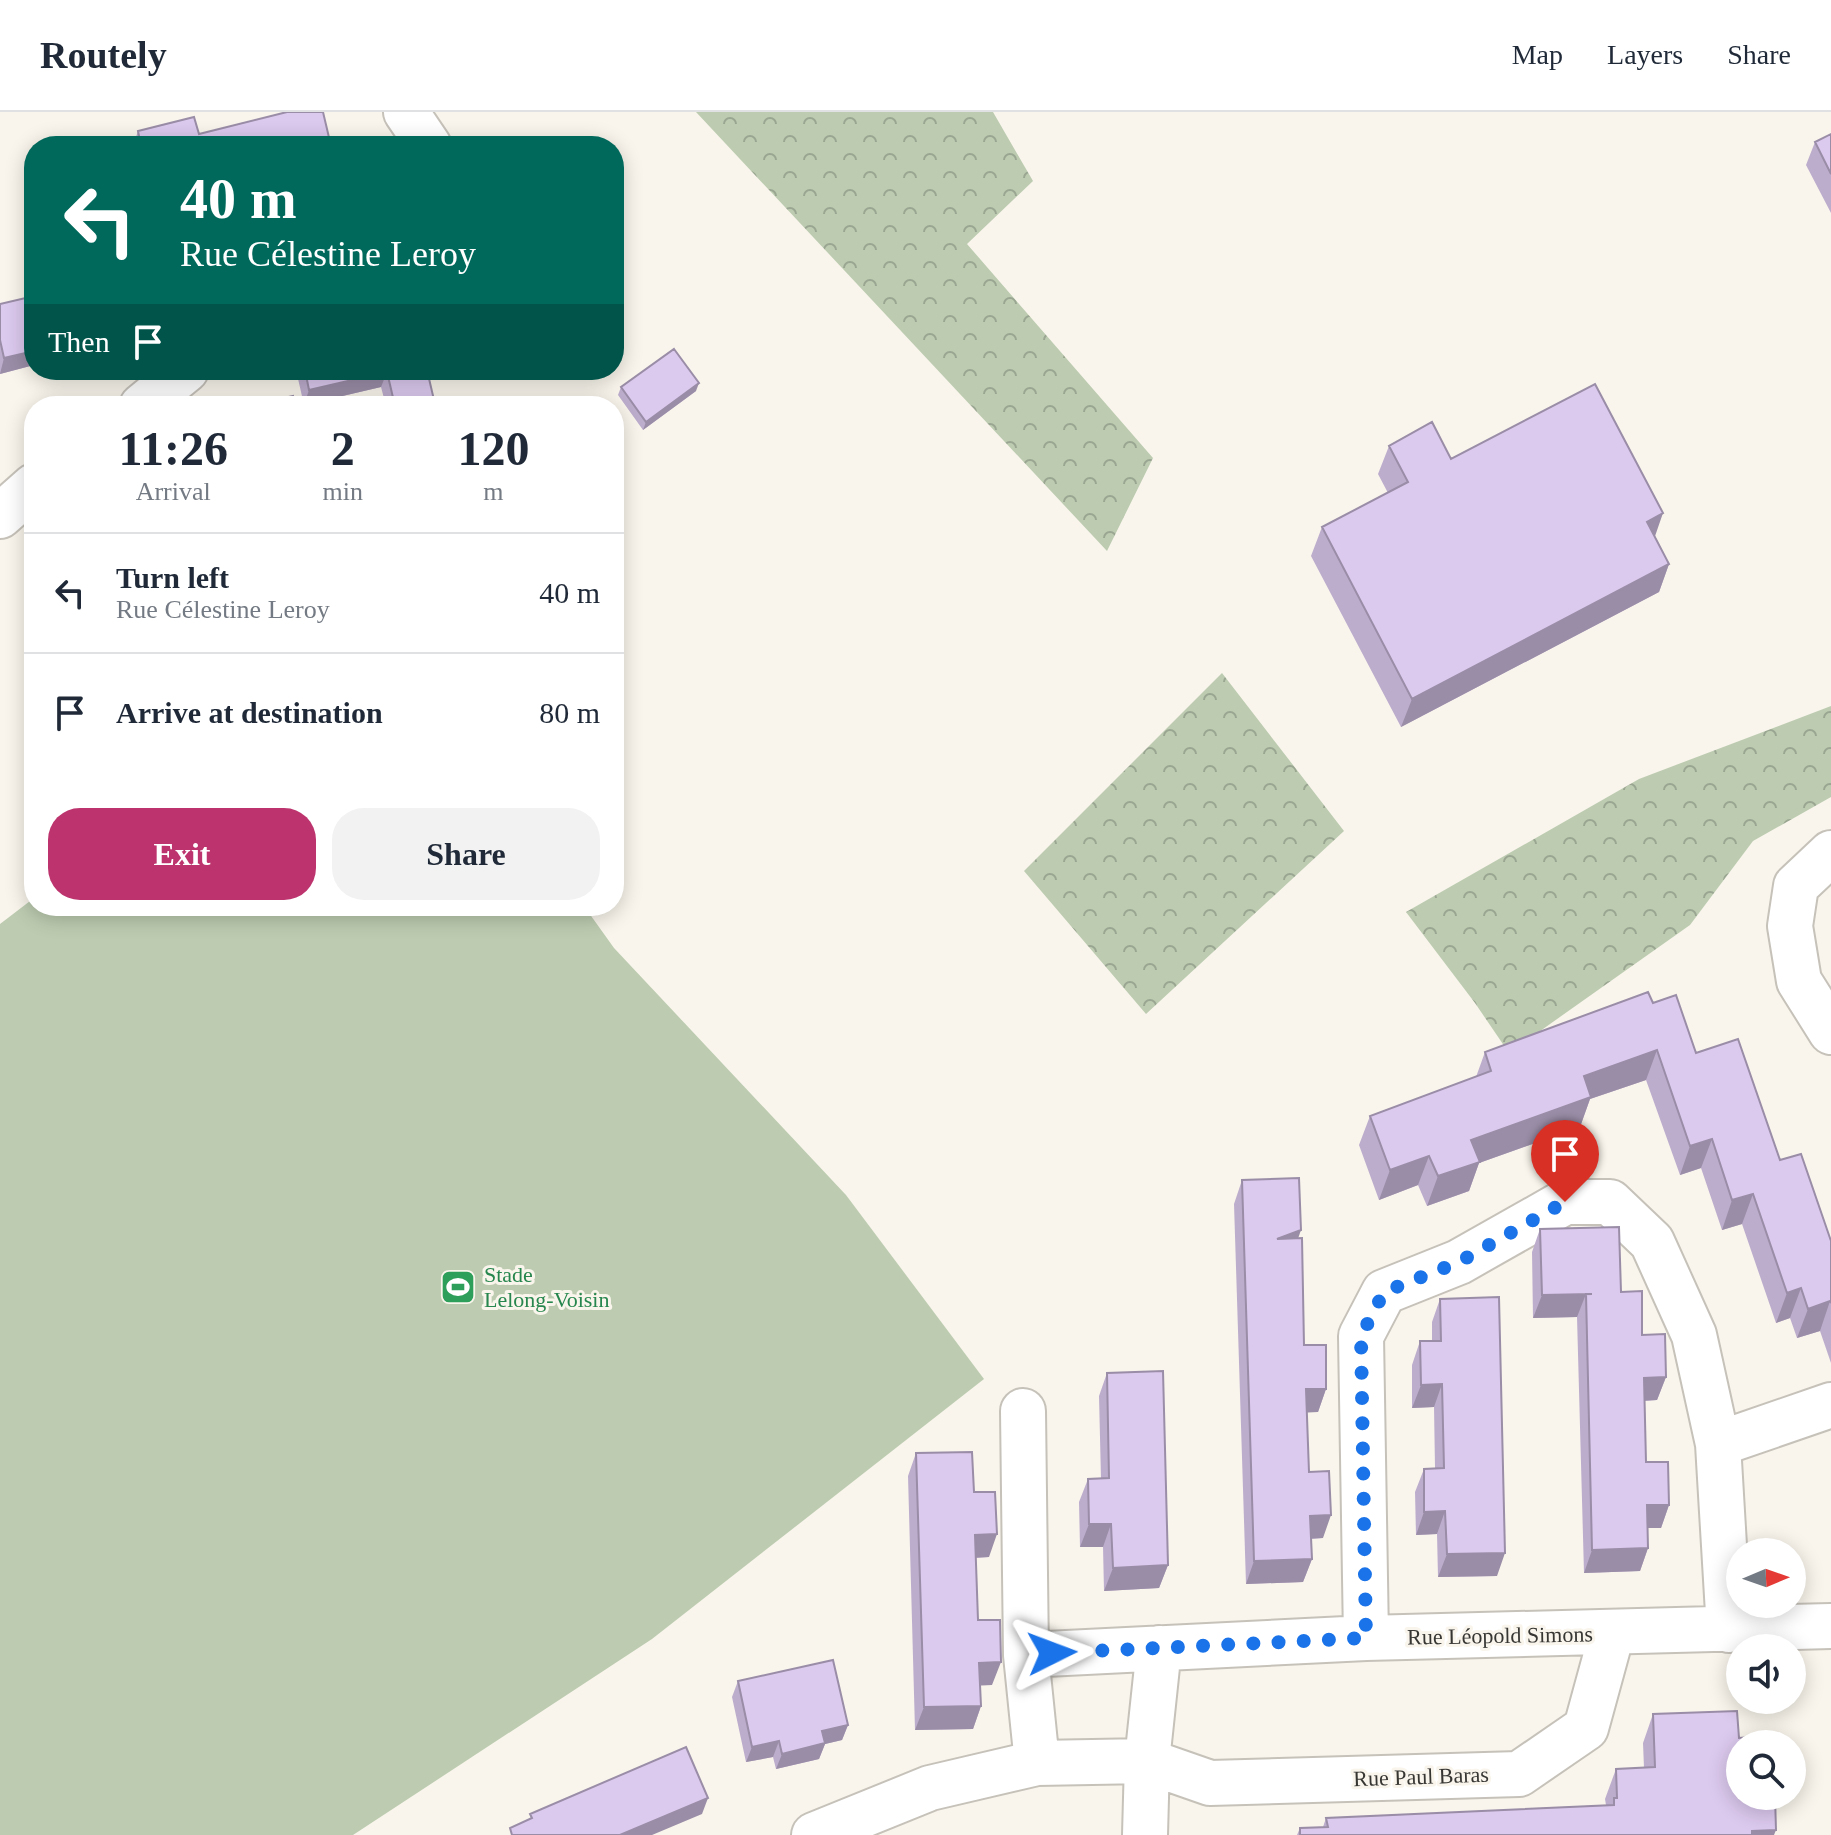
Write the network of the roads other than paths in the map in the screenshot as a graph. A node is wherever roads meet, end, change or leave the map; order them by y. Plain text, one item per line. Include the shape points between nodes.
1 (406, 112) edge
2 (422, 136) edge
3 (174, 380) edge
4 (154, 396) edge
5 (1831, 853) edge
6 (1831, 1032) edge
7 (1831, 1405) edge
8 (1023, 1411) dead end
9 (1718, 1444) junction
10 (1831, 1626) edge
11 (1729, 1630) junction
12 (1612, 1633) junction
13 (1366, 1638) junction
14 (1159, 1648) junction
15 (1026, 1655) junction
16 (1147, 1761) junction
17 (1037, 1763) junction
18 (814, 1835) edge
19 (1145, 1835) edge

1 - 2 street
3 - 4 street
5 - 6 street via 1796,886 1790,926 1799,981
7 - 9 street
8 - 15 street
9 - 11 street
9 - 13 street via 1688,1321 1652,1242 1610,1202 1565,1202 1459,1262 1384,1292 1361,1336
10 - 11 street, Rue Léopold Simons
11 - 12 street, Rue Léopold Simons
12 - 13 street, Rue Léopold Simons
12 - 16 street, Rue Paul Baras via 1586,1728 1519,1774 1210,1783
13 - 14 street, Rue Léopold Simons
14 - 15 street, Rue Léopold Simons
14 - 16 street
15 - 17 street
16 - 17 street
16 - 19 street
17 - 18 street via 930,1788

